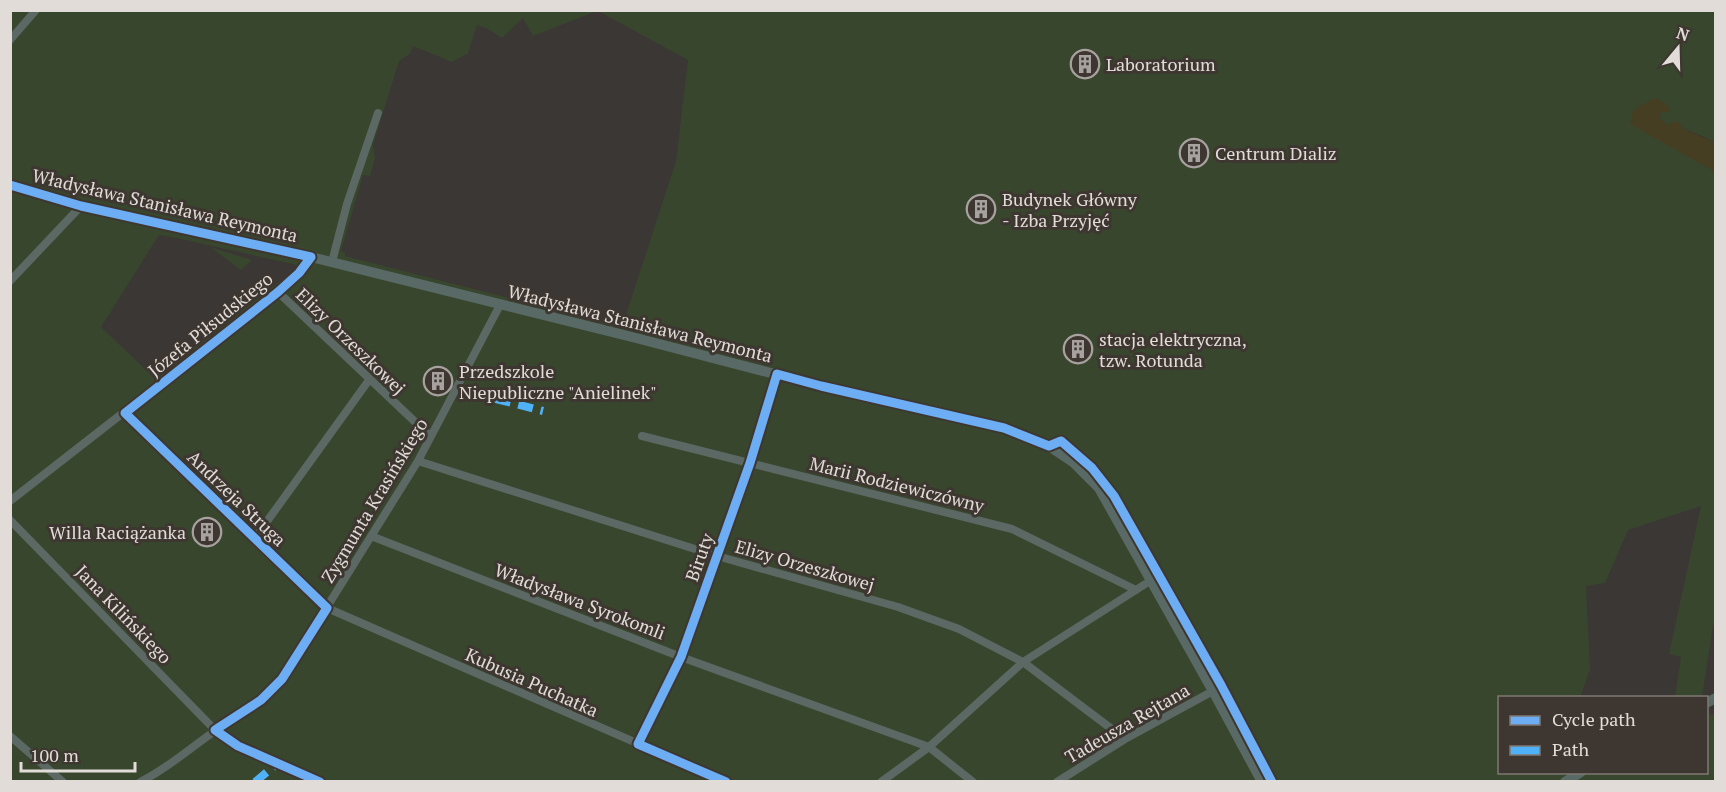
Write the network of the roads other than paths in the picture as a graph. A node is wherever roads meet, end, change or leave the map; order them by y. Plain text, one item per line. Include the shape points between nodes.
1 (36, 10) edge
2 (10, 40) edge
3 (378, 113) dead end
4 (10, 185) edge
5 (81, 206) junction
6 (311, 257) junction
7 (332, 262) junction
8 (10, 281) edge
9 (278, 292) junction
10 (500, 305) junction
11 (777, 375) junction
12 (369, 380) junction
13 (455, 389) junction
14 (496, 399) dead end
15 (125, 413) junction
16 (430, 436) junction
17 (642, 436) dead end
18 (418, 461) junction
19 (750, 463) junction
20 (10, 501) edge
21 (10, 520) edge
22 (371, 536) junction
23 (255, 538) junction
24 (717, 556) junction
25 (1150, 580) junction
26 (1136, 590) junction
27 (327, 608) junction
28 (681, 657) junction
29 (1023, 662) junction
30 (1213, 691) junction
31 (215, 730) junction
32 (10, 736) edge
33 (1125, 738) junction
34 (638, 744) junction
35 (929, 747) junction
36 (1578, 774) edge
37 (63, 782) edge
38 (140, 782) edge
39 (320, 782) edge
40 (726, 782) edge
41 (880, 782) edge
42 (973, 782) edge
43 (1057, 782) edge
44 (1262, 782) edge
45 (1565, 782) edge

1 - 2 street
3 - 7 street
4 - 5 street, Władysława Stanisława Reymonta
5 - 6 street, Władysława Stanisława Reymonta
5 - 8 street
6 - 7 street, Władysława Stanisława Reymonta
6 - 9 street, Józefa Piłsudskiego
7 - 10 street, Władysława Stanisława Reymonta
9 - 12 street, Elizy Orzeszkowej
9 - 15 street, Józefa Piłsudskiego
10 - 11 street, Władysława Stanisława Reymonta
10 - 13 street, Zygmunta Krasińskiego
11 - 19 street, Biruty
11 - 25 street, Władysława Stanisława Reymonta via 1004,428 1049,446 1073,462 1099,488
12 - 16 street, Elizy Orzeszkowej
12 - 23 street
13 - 14 street
13 - 16 street, Zygmunta Krasińskiego
15 - 20 street, Józefa Piłsudskiego
15 - 23 street, Andrzeja Struga
16 - 18 street, Zygmunta Krasińskiego
17 - 19 street, Marii Rodziewiczówny
18 - 22 street, Zygmunta Krasińskiego
18 - 24 street, Elizy Orzeszkowej
19 - 24 street, Biruty
19 - 26 street, Marii Rodziewiczówny via 1012,529
21 - 31 street, Jana Kilińskiego
22 - 27 street, Zygmunta Krasińskiego
22 - 28 street, Władysława Syrokomli
23 - 27 street, Andrzeja Struga
24 - 28 street, Biruty
24 - 29 street, Elizy Orzeszkowej via 949,625
25 - 26 street
25 - 30 street, Władysława Stanisława Reymonta
26 - 29 street
27 - 31 street, Zygmunta Krasińskiego via 282,679 261,700
27 - 34 street, Kubusia Puchatka
28 - 34 street, Biruty
28 - 35 street, Władysława Syrokomli
29 - 33 street, Elizy Orzeszkowej
29 - 35 street
30 - 33 street, Tadeusza Rejtana
30 - 44 street, Władysława Stanisława Reymonta
31 - 38 street, Zygmunta Krasińskiego
31 - 39 street, Jana Kilińskiego via 238,746
32 - 37 street
33 - 43 street, Tadeusza Rejtana
34 - 40 street, Kubusia Puchatka
35 - 41 street
35 - 42 street, Władysława Syrokomli
36 - 45 street

